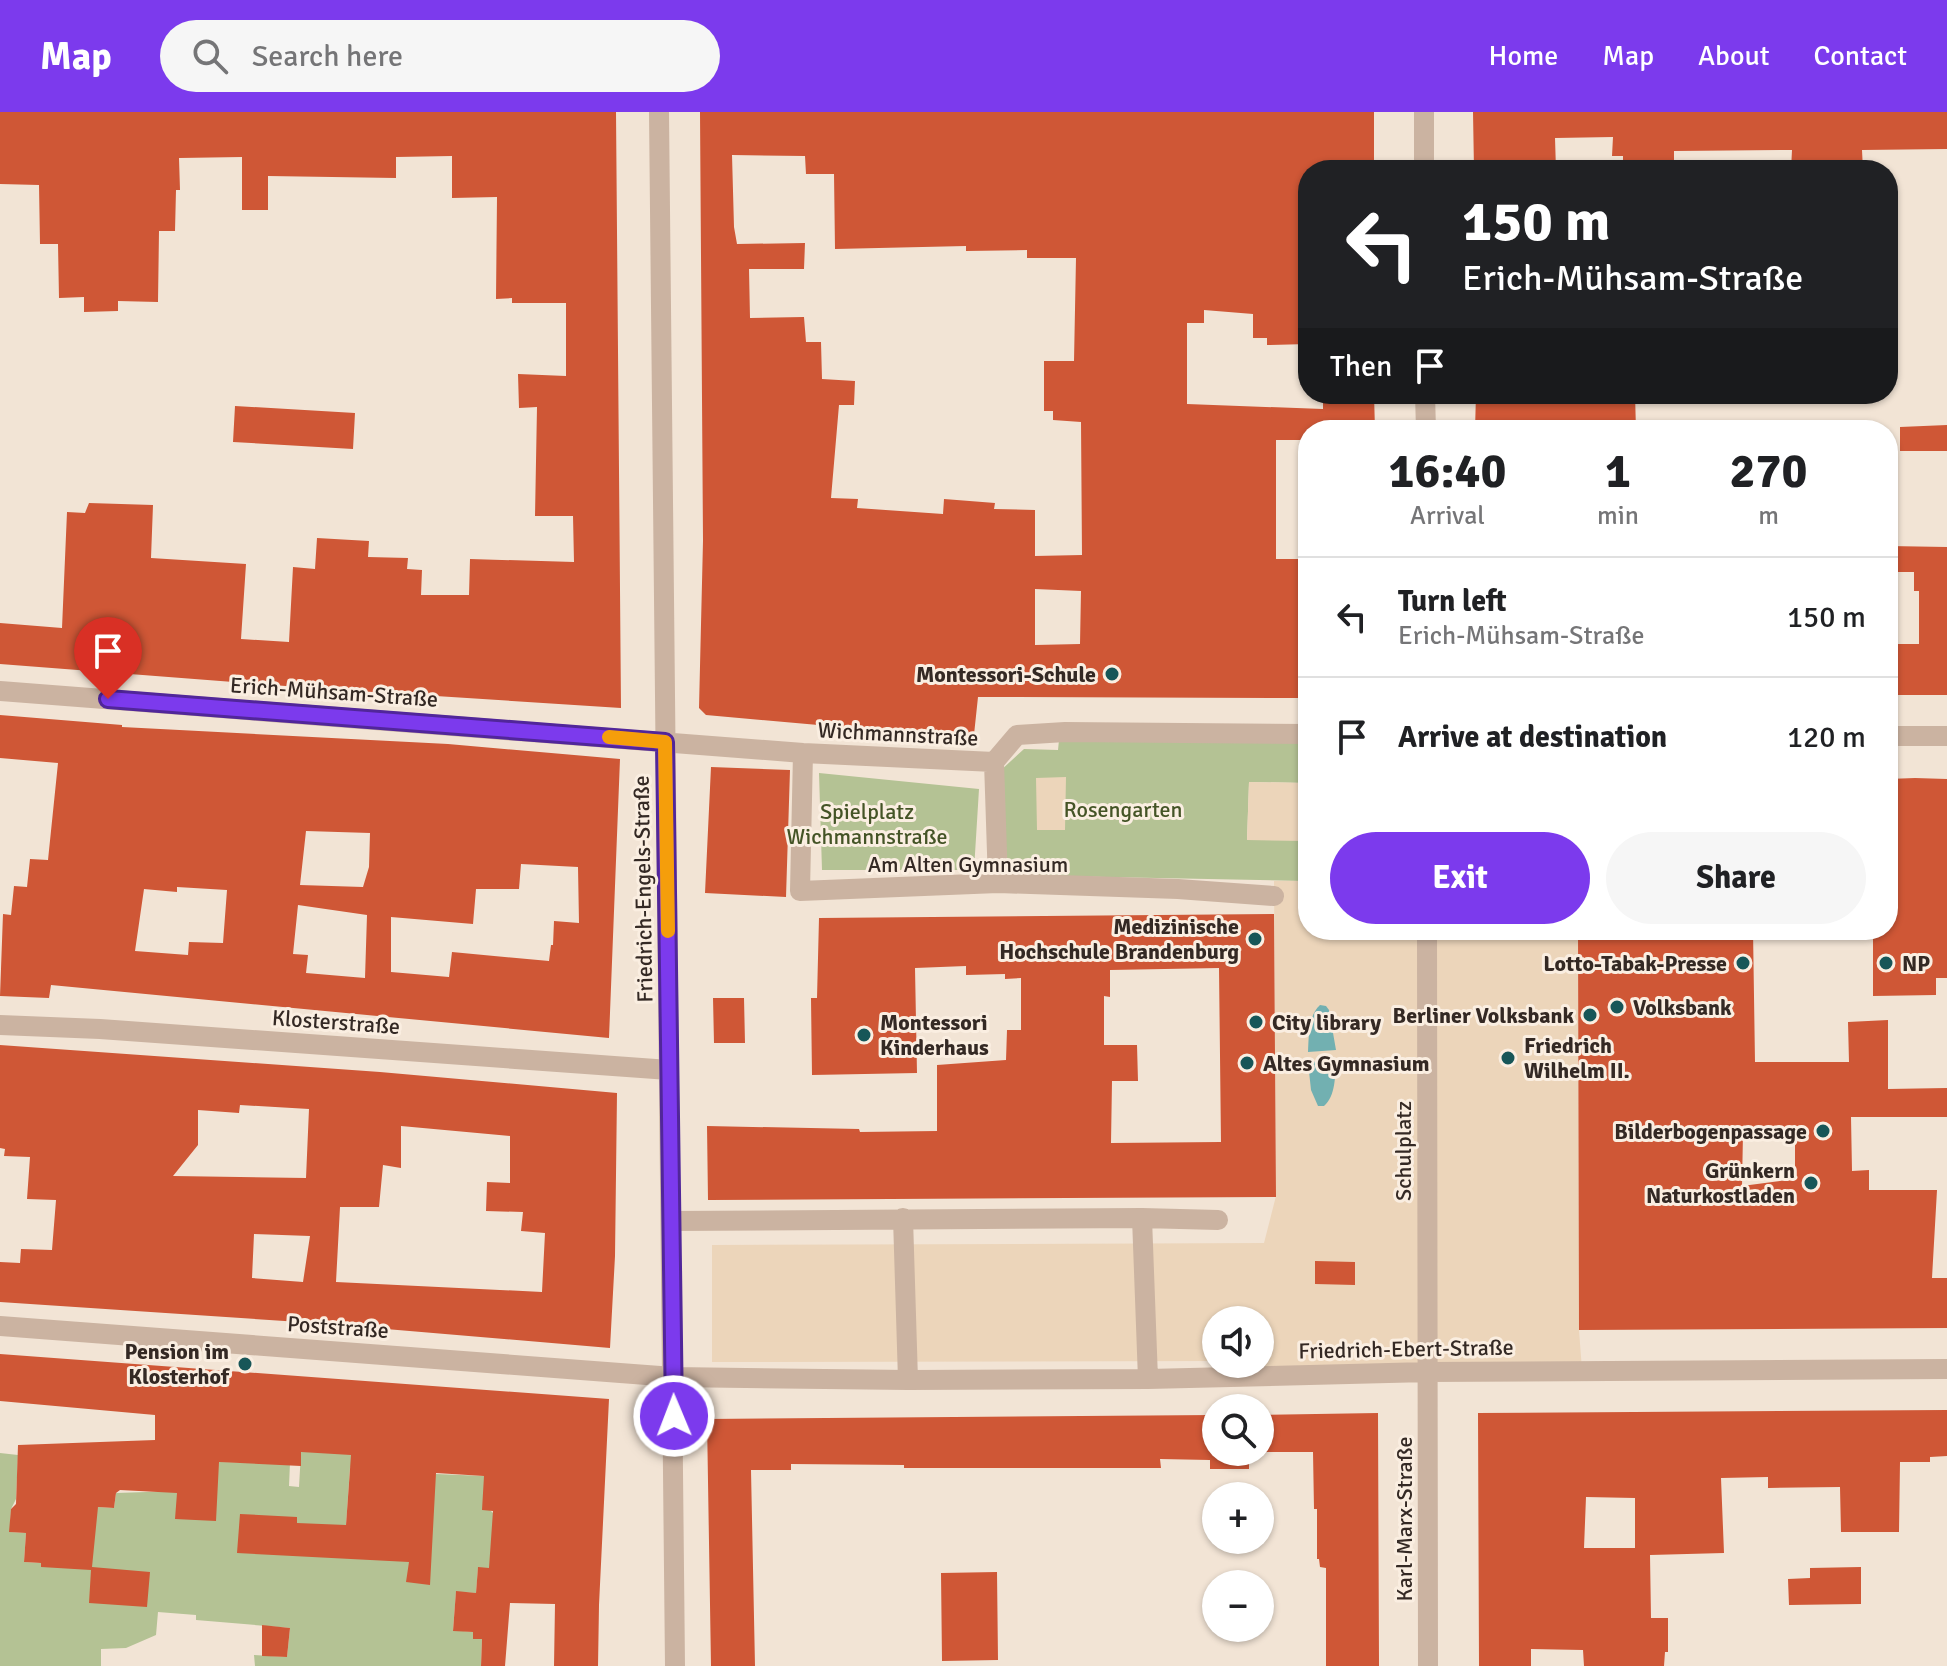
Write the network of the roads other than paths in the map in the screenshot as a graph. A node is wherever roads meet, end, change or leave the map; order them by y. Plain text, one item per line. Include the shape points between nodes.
1 (659, 112) edge
2 (1424, 112) edge
3 (1424, 160) edge
4 (0, 691) edge
5 (1298, 734) edge
6 (1898, 736) edge
7 (1947, 736) edge
8 (665, 742) junction
9 (803, 753) junction
10 (994, 762) junction
11 (998, 883) junction
12 (1274, 896) dead end
13 (1427, 940) edge
14 (0, 1025) edge
15 (669, 1070) junction
16 (903, 1218) junction
17 (1142, 1218) junction
18 (1218, 1220) dead end
19 (671, 1221) junction
20 (0, 1326) edge
21 (1947, 1369) edge
22 (1428, 1372) junction
23 (673, 1377) junction
24 (1148, 1379) junction
25 (908, 1380) junction
26 (675, 1666) edge
27 (1428, 1666) edge

1 - 8 street, Friedrich-Engels-Straße
2 - 3 street
4 - 8 street, Erich-Mühsam-Straße
5 - 10 street, Wichmannstraße via 1017,735
6 - 7 street
8 - 9 street, Wichmannstraße
8 - 15 street, Friedrich-Engels-Straße
9 - 10 street, Wichmannstraße
9 - 11 street, Am Alten Gymnasium via 800,891
10 - 11 street
11 - 12 street, Am Alten Gymnasium
13 - 22 street, Schulplatz
14 - 15 street, Klosterstraße
15 - 19 street, Friedrich-Engels-Straße
16 - 17 street
16 - 19 street
16 - 25 street
17 - 18 street
17 - 24 street
19 - 23 street, Friedrich-Engels-Straße
20 - 23 street, Poststraße
21 - 22 street, Friedrich-Ebert-Straße
22 - 24 street, Friedrich-Ebert-Straße
22 - 27 street, Karl-Marx-Straße
23 - 25 street, Friedrich-Ebert-Straße
23 - 26 street, Friedrich-Engels-Straße
24 - 25 street, Friedrich-Ebert-Straße

